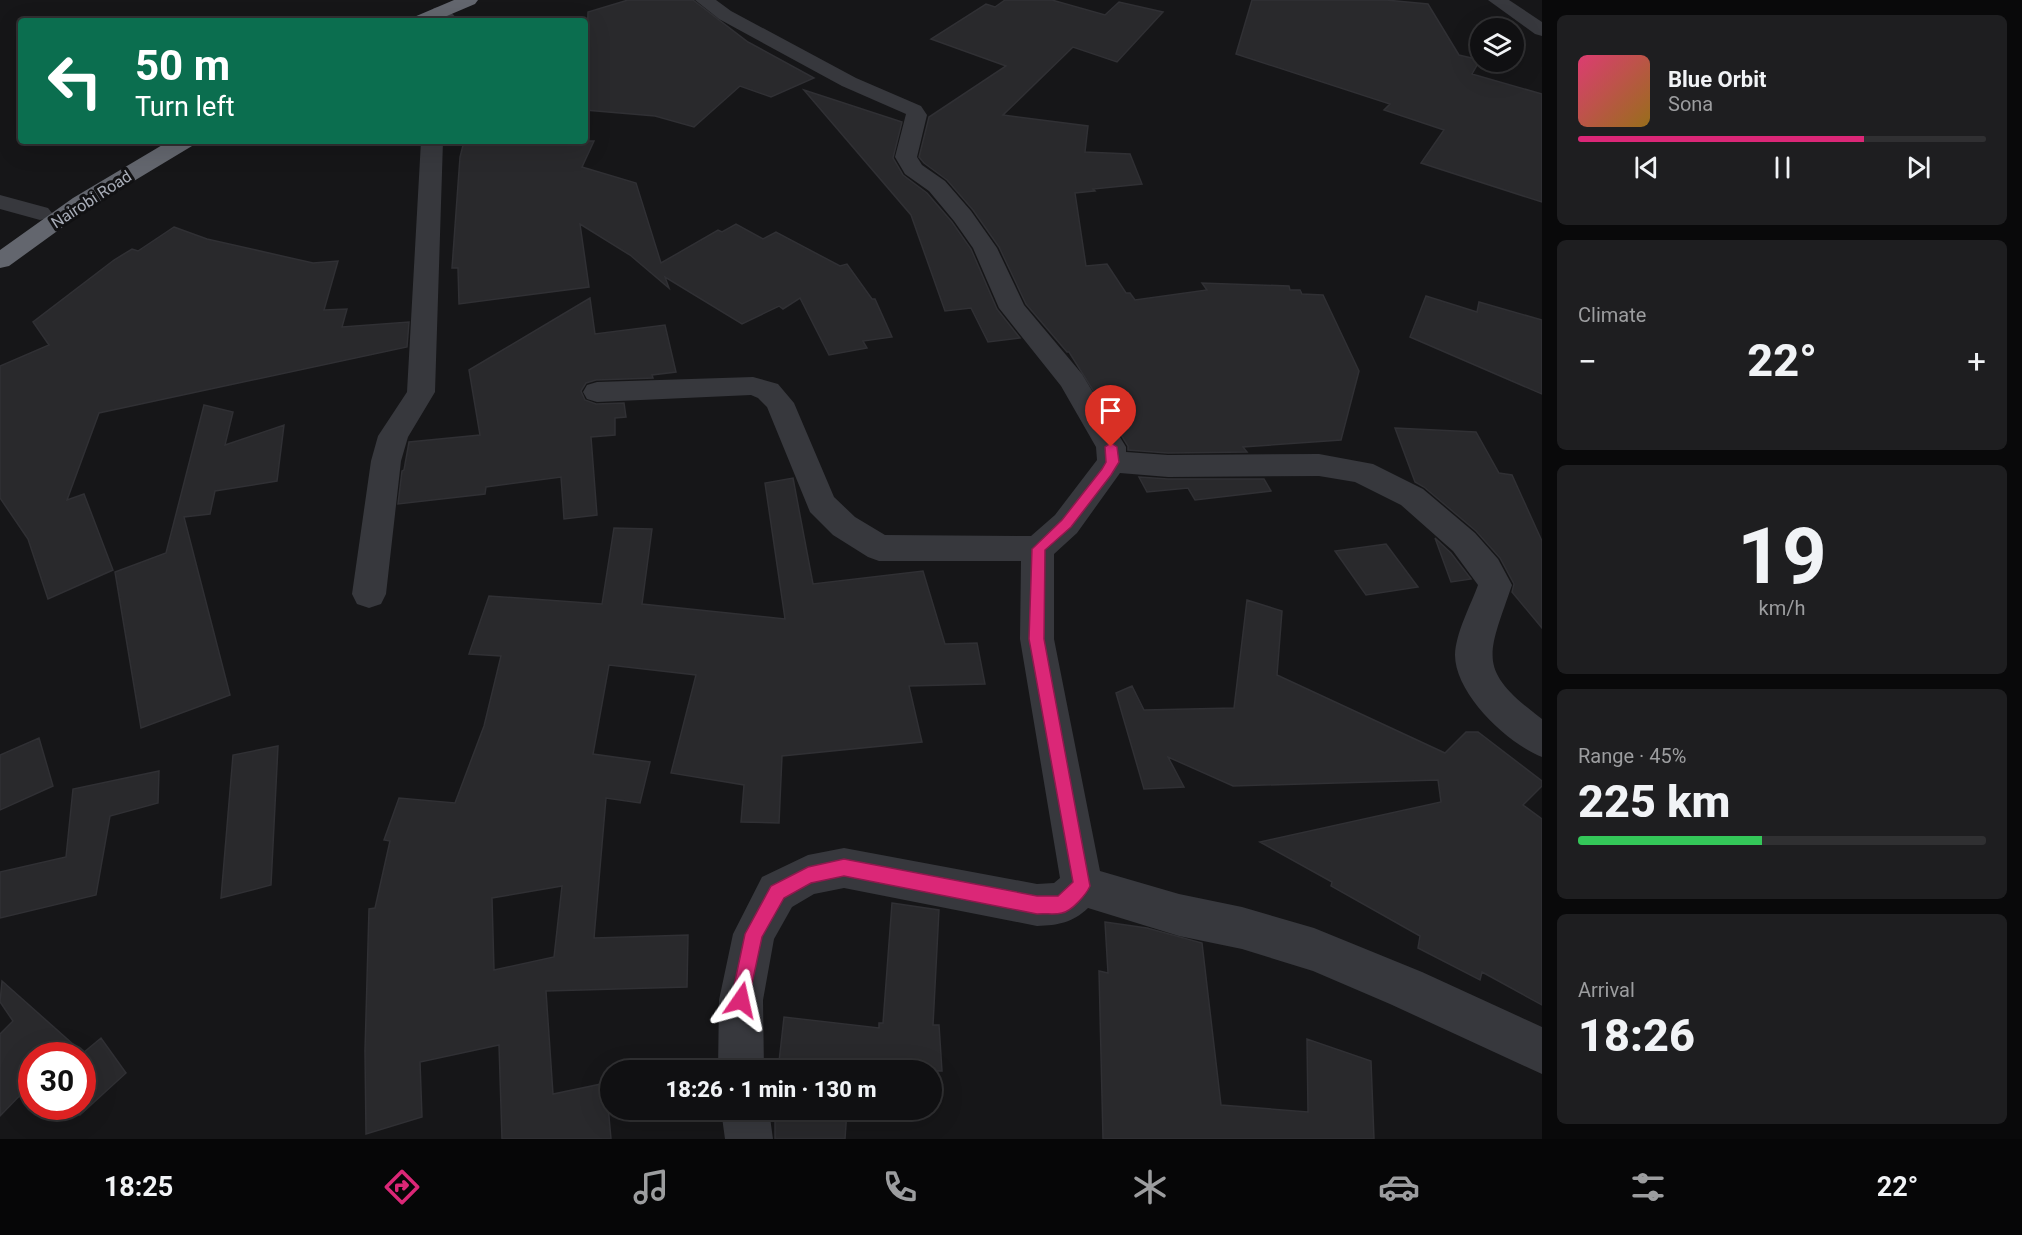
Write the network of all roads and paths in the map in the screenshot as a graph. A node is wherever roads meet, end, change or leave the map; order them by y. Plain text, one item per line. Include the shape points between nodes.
1 (470, 0) edge
2 (704, 0) edge
3 (1497, 0) edge
4 (448, 11) edge
5 (416, 18) edge
6 (428, 18) edge
7 (1542, 30) edge
8 (161, 144) edge
9 (179, 144) edge
10 (432, 144) edge
11 (0, 202) edge
12 (40, 213) junction
13 (0, 241) edge
14 (0, 261) edge
15 (597, 392) dead end
16 (1112, 462) junction
17 (1038, 549) junction
18 (369, 594) dead end
19 (1542, 740) edge
20 (1082, 886) junction
21 (1542, 1051) edge
22 (741, 1060) edge
23 (746, 1120) edge
24 (749, 1139) edge

1 - 4 highway
2 - 16 street via 838,77 914,110 906,157 913,169 937,186 985,248 1012,308 1072,381 1111,447
3 - 7 street
4 - 5 highway
4 - 6 highway
8 - 12 highway, Nairobi Road
9 - 14 highway, Nairobi Road via 81,203
10 - 18 street via 421,392 393,436
11 - 12 street
12 - 13 highway, Nairobi Road
15 - 17 street via 753,386 768,391 780,403 821,504 844,526 879,548
16 - 17 street via 1066,524
16 - 19 street via 1168,466 1318,465 1362,472 1412,497 1464,542 1496,585 1473,656 1475,674 1512,716
17 - 20 street via 1037,639
20 - 21 street via 1314,950
20 - 22 street via 1062,904 1037,905 844,868 808,875 777,892 754,934 741,1000
23 - 24 street

